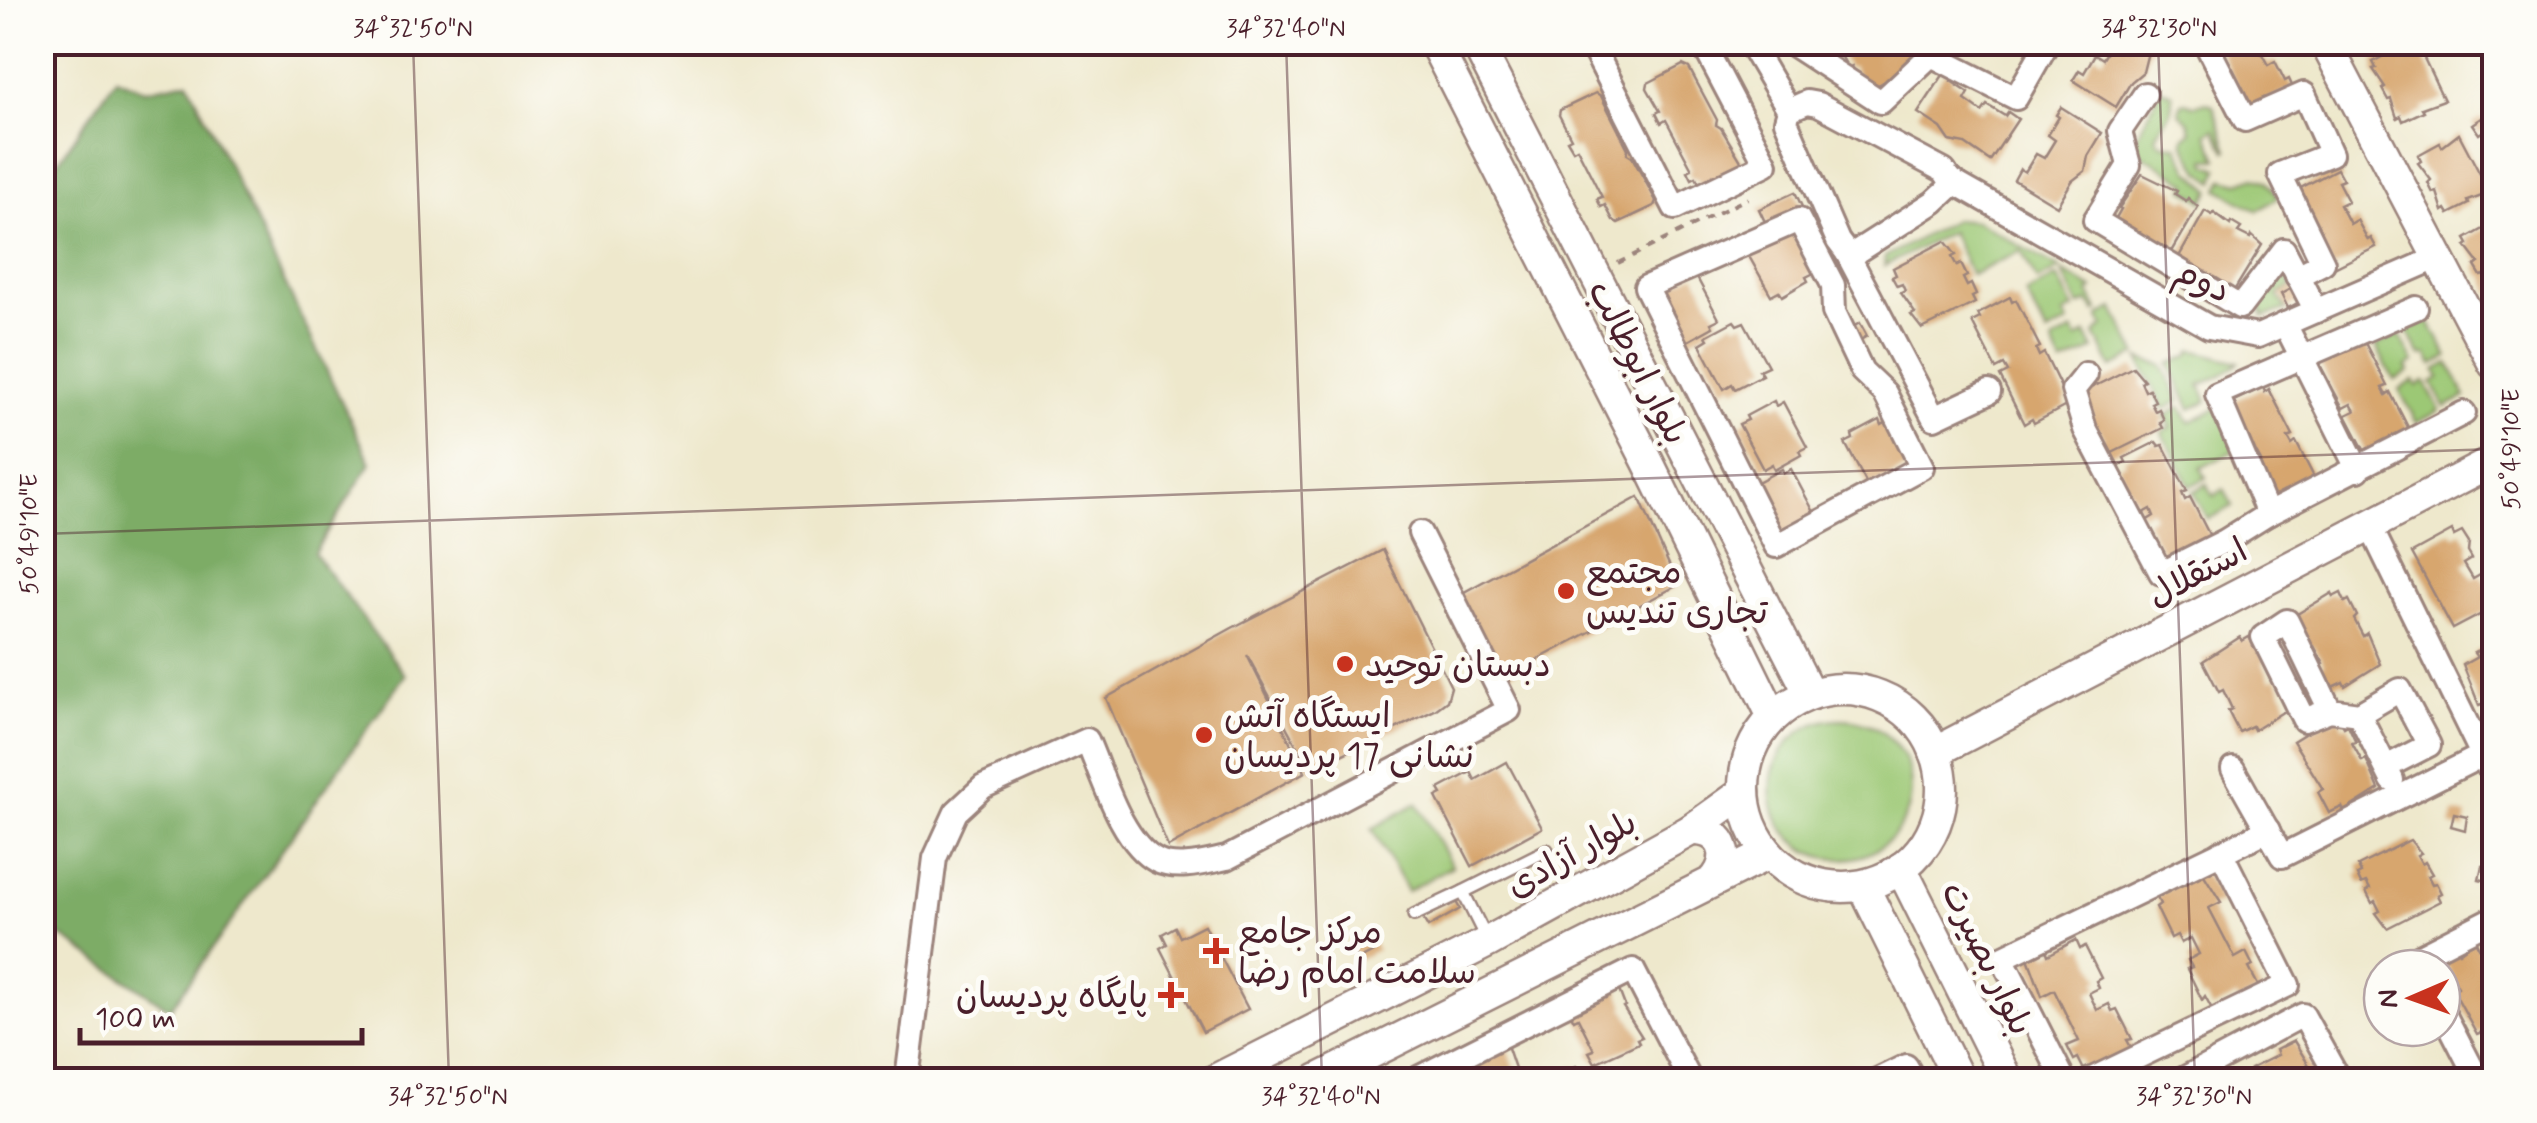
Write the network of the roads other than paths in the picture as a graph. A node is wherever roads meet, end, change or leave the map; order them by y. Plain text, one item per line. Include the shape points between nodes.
1 (1434, 42) edge
2 (1476, 42) edge
3 (1590, 42) edge
4 (1702, 42) edge
5 (1749, 42) edge
6 (1789, 42) edge
7 (2038, 42) edge
8 (2325, 42) edge
9 (2207, 46) dead end
10 (1932, 49) edge
11 (2145, 94) dead end
12 (1789, 110) junction
13 (1950, 180) junction
14 (1847, 253) junction
15 (2439, 257) junction
16 (2298, 276) junction
17 (2416, 308) dead end
18 (2316, 311) junction
19 (2285, 324) junction
20 (1888, 334) junction
21 (1852, 352) junction
22 (2302, 359) junction
23 (2494, 364) edge
24 (2086, 374) dead end
25 (1989, 392) dead end
26 (2464, 413) dead end
27 (2494, 461) edge
28 (2358, 470) junction
29 (2268, 514) junction
30 (2369, 524) junction
31 (1420, 533) dead end
32 (1810, 694) junction
33 (2330, 710) dead end
34 (2359, 714) junction
35 (1773, 718) junction
36 (1935, 752) junction
37 (2483, 755) junction
38 (2386, 767) junction
39 (2233, 770) dead end
40 (2494, 779) edge
41 (1744, 792) junction
42 (2400, 797) junction
43 (1691, 830) junction
44 (2268, 830) junction
45 (1547, 850) dead end
46 (2220, 852) junction
47 (1768, 854) junction
48 (1902, 868) junction
49 (1716, 878) junction
50 (1862, 886) junction
51 (1463, 892) junction
52 (1414, 914) dead end
53 (2494, 918) edge
54 (1488, 942) junction
55 (2436, 948) edge
56 (2462, 1048) edge
57 (907, 1080) edge
58 (1215, 1080) edge
59 (1317, 1080) edge
60 (1414, 1080) edge
61 (1690, 1080) edge
62 (1878, 1080) edge
63 (1914, 1080) edge
64 (1959, 1080) edge
65 (2007, 1080) edge
66 (2064, 1080) edge
67 (2090, 1080) edge
68 (2181, 1080) edge
69 (2339, 1080) edge
70 (2478, 1080) edge

1 - 35 main road, بلوار ابوطالب
2 - 32 main road, بلوار ابوطالب
3 - 4 street via 1675,208 1766,164
5 - 12 street
6 - 10 street via 1881,102
7 - 10 street via 2045,47 2016,98
8 - 15 main road
9 - 16 street via 2245,120 2304,94 2331,154 2280,174 2323,263
11 - 16 street via 2120,132 2129,166 2095,220 2240,307 2284,250
12 - 13 street, دوم via 1818,104
12 - 14 street via 1792,140
13 - 14 street via 1934,202
13 - 19 street, دوم via 2209,327 2258,336
14 - 20 street
15 - 18 street, دوم
15 - 23 main road
16 - 18 street
17 - 22 street
18 - 19 street, دوم
19 - 22 street
20 - 21 street
20 - 25 street via 1934,418
21 - 21 street via 1834,312 1833,285 1799,220 1646,286 1776,546 1922,467 1885,394
22 - 28 street
22 - 29 street via 2218,394
24 - 29 street via 2073,390 2086,429 2161,573
26 - 28 street
27 - 30 main road, استقلال
28 - 29 street
30 - 36 main road, استقلال
30 - 37 street
31 - 57 street via 1509,710 1228,858 1191,866 1159,862 1129,836 1086,740 983,787 956,812 934,858
32 - 35 main road
32 - 36 main road via 1840,689 1884,699 1920,726
33 - 34 street
34 - 38 street
34 - 38 street via 2400,690 2429,746
35 - 41 main road via 1746,764
36 - 48 main road via 1941,777 1934,828
37 - 40 street
37 - 42 street
38 - 42 street
39 - 44 street
41 - 43 main road, بلوار آزادی
41 - 47 main road via 1751,825
42 - 44 street via 2282,856
43 - 49 main road via 1715,834 1723,844 1724,868
43 - 54 main road, بلوار آزادی
44 - 46 street
45 - 51 lane
46 - 66 street via 2002,958
46 - 67 street via 2288,985
47 - 49 main road
47 - 50 main road via 1811,882
48 - 50 main road
48 - 65 main road, بلوار بصیرت
49 - 59 main road
50 - 64 main road
51 - 52 lane
51 - 54 lane
53 - 55 street
54 - 58 main road, بلوار آزادی
56 - 70 street
60 - 61 street via 1632,970
62 - 63 street via 1906,1066
68 - 69 street via 2303,1015

